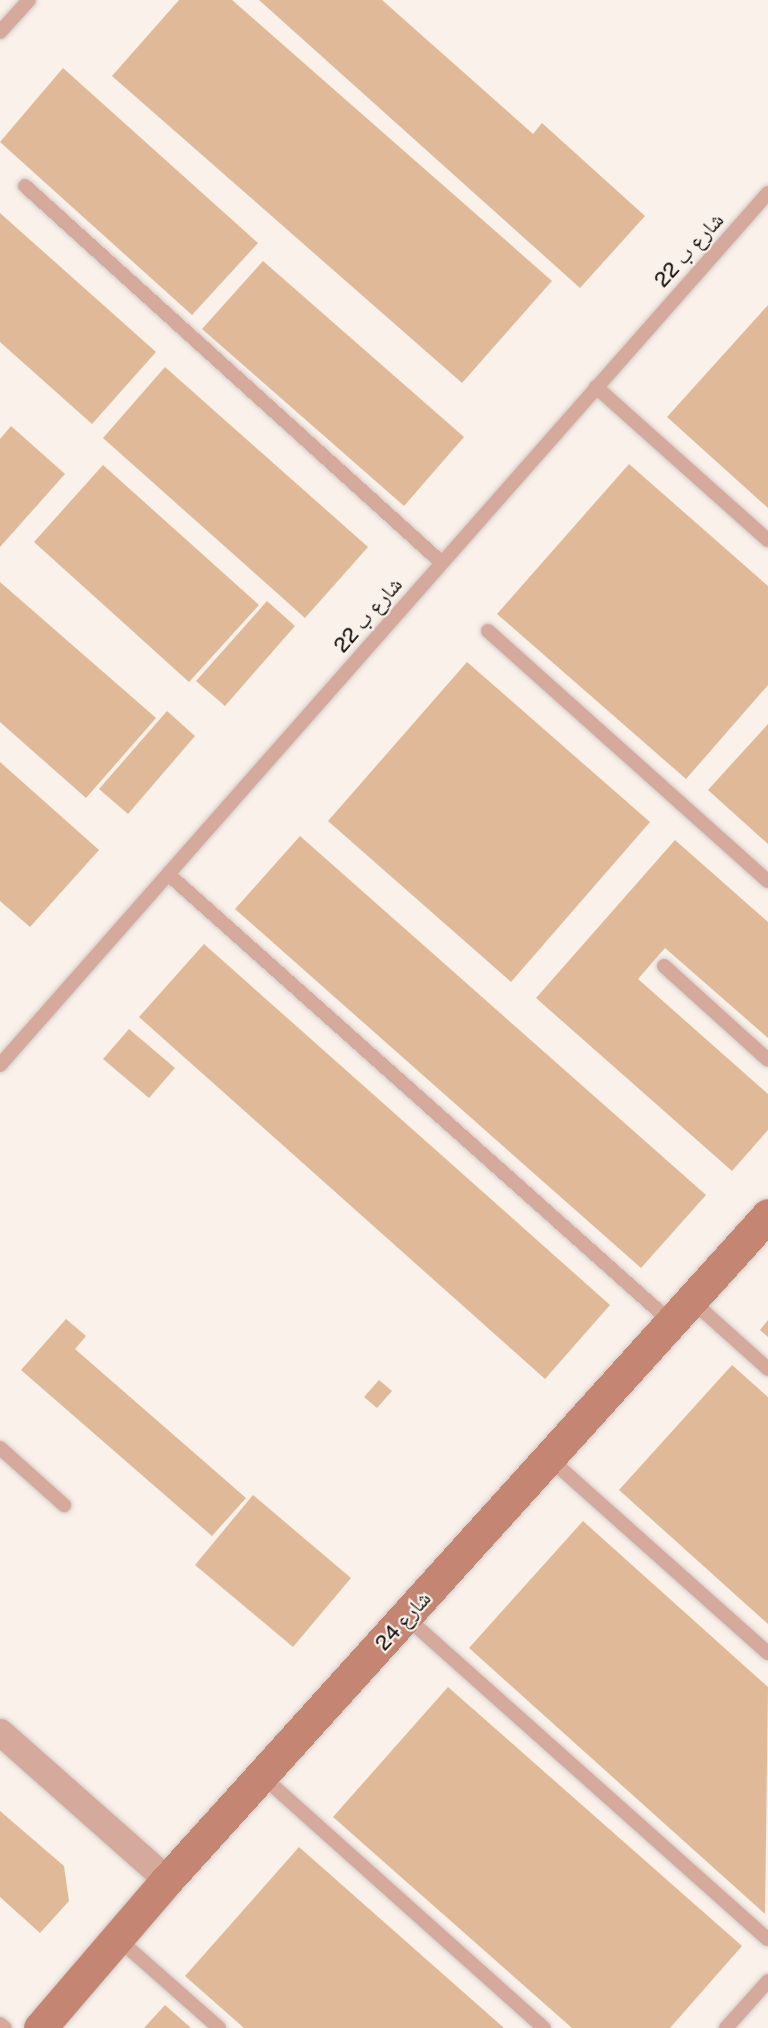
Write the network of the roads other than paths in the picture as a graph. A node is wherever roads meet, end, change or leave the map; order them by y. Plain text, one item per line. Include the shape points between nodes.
1 (29, 0) edge
2 (0, 32) edge
3 (25, 186) dead end
4 (768, 193) edge
5 (596, 387) junction
6 (768, 540) edge
7 (442, 563) junction
8 (488, 631) dead end
9 (168, 874) junction
10 (768, 881) edge
11 (664, 966) dead end
12 (768, 1060) edge
13 (0, 1065) edge
14 (768, 1215) edge
15 (682, 1312) junction
16 (768, 1369) edge
17 (0, 1448) edge
18 (549, 1459) junction
19 (64, 1505) dead end
20 (406, 1617) junction
21 (768, 1653) edge
22 (0, 1732) edge
23 (262, 1776) junction
24 (167, 1880) junction
25 (117, 1938) junction
26 (768, 1939) edge
27 (768, 1981) edge
28 (0, 2024) edge
29 (4, 2028) edge
30 (40, 2028) edge
31 (219, 2028) edge
32 (543, 2028) edge
33 (726, 2028) edge

1 - 2 lane
3 - 7 lane
4 - 5 lane, شارع ب 22
5 - 6 lane
5 - 7 lane, شارع ب 22
7 - 9 lane, شارع ب 22
8 - 10 lane
9 - 13 lane, شارع ب 22
9 - 15 lane
11 - 12 lane
14 - 15 street, شارع 24
15 - 16 lane
15 - 18 street, شارع 24
17 - 19 lane
18 - 20 street, شارع 24
18 - 21 lane
20 - 23 street, شارع 24
20 - 26 lane
22 - 24 street
23 - 24 street, شارع 24
23 - 32 lane
24 - 25 street, شارع 24
25 - 30 street, شارع 24
25 - 31 lane
27 - 33 lane
28 - 29 lane

